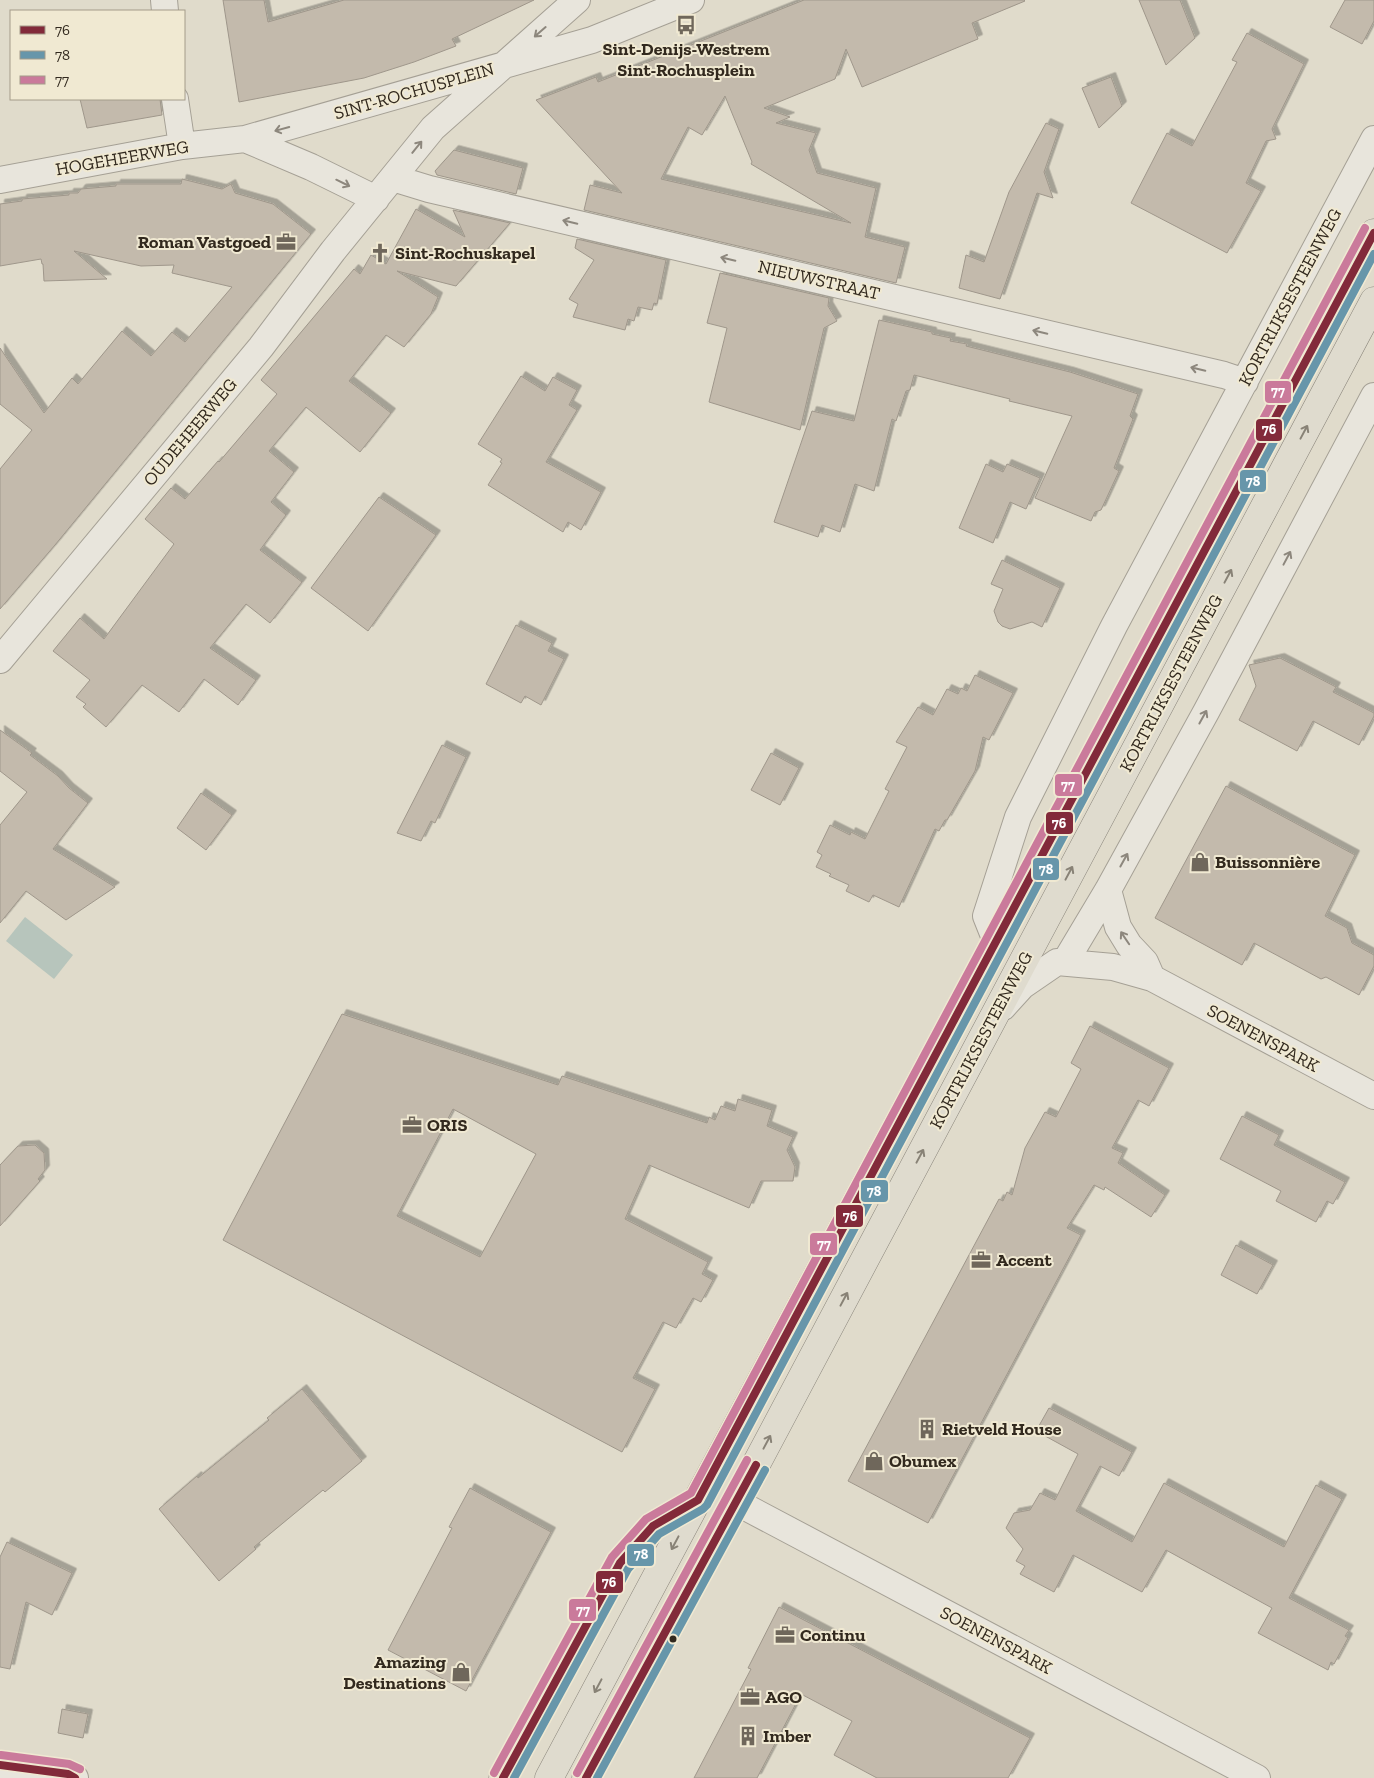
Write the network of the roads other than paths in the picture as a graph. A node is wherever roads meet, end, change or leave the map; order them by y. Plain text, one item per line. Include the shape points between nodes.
1 (577, 0) edge
2 (691, 0) edge
3 (502, 65) junction
4 (175, 100) edge
5 (244, 139) junction
6 (1374, 139) edge
7 (182, 146) junction
8 (393, 178) junction
9 (0, 180) edge
10 (376, 199) junction
11 (1374, 233) edge
12 (1374, 301) edge
13 (1245, 382) junction
14 (1374, 396) edge
15 (0, 660) edge
16 (1108, 890) junction
17 (996, 941) junction
18 (1065, 962) junction
19 (1152, 978) junction
20 (993, 1018) junction
21 (1374, 1096) edge
22 (698, 1500) junction
23 (736, 1502) junction
24 (0, 1765) edge
25 (75, 1778) edge
26 (503, 1778) edge
27 (549, 1778) edge
28 (586, 1778) edge
29 (1257, 1778) edge

1 -> 3 street
2 - 3 street via 592,40
3 -> 5 street, SINT-ROCHUSPLEIN
8 -> 3 street, SINT-ROCHUSPLEIN via 433,128
4 - 7 street
5 - 7 street, HOGEHEERWEG
5 -> 10 street
6 - 13 street, KORTRIJKSESTEENWEG
7 - 9 street, HOGEHEERWEG
8 - 10 street, SINT-ROCHUSPLEIN
13 -> 8 street, NIEUWSTRAAT
10 - 15 street, OUDEHEERWEG via 261,347
11 - 17 main road, KORTRIJKSESTEENWEG
20 -> 12 main road, KORTRIJKSESTEENWEG
13 - 17 street, KORTRIJKSESTEENWEG via 1114,626 1018,817 986,916
16 -> 14 street
16 - 18 street
19 -> 16 street via 1145,962 1118,927
17 - 22 main road, KORTRIJKSESTEENWEG
18 - 19 street, SOENENSPARK via 1113,967
18 - 20 street, SOENENSPARK via 1057,962 1022,986
19 - 21 street, SOENENSPARK
23 -> 20 main road, KORTRIJKSESTEENWEG
22 - 26 main road via 653,1526 620,1563
22 -> 27 main road, KORTRIJKSESTEENWEG
23 - 28 main road, KORTRIJKSESTEENWEG
23 - 29 street, SOENENSPARK
24 - 25 street via 68,1774

